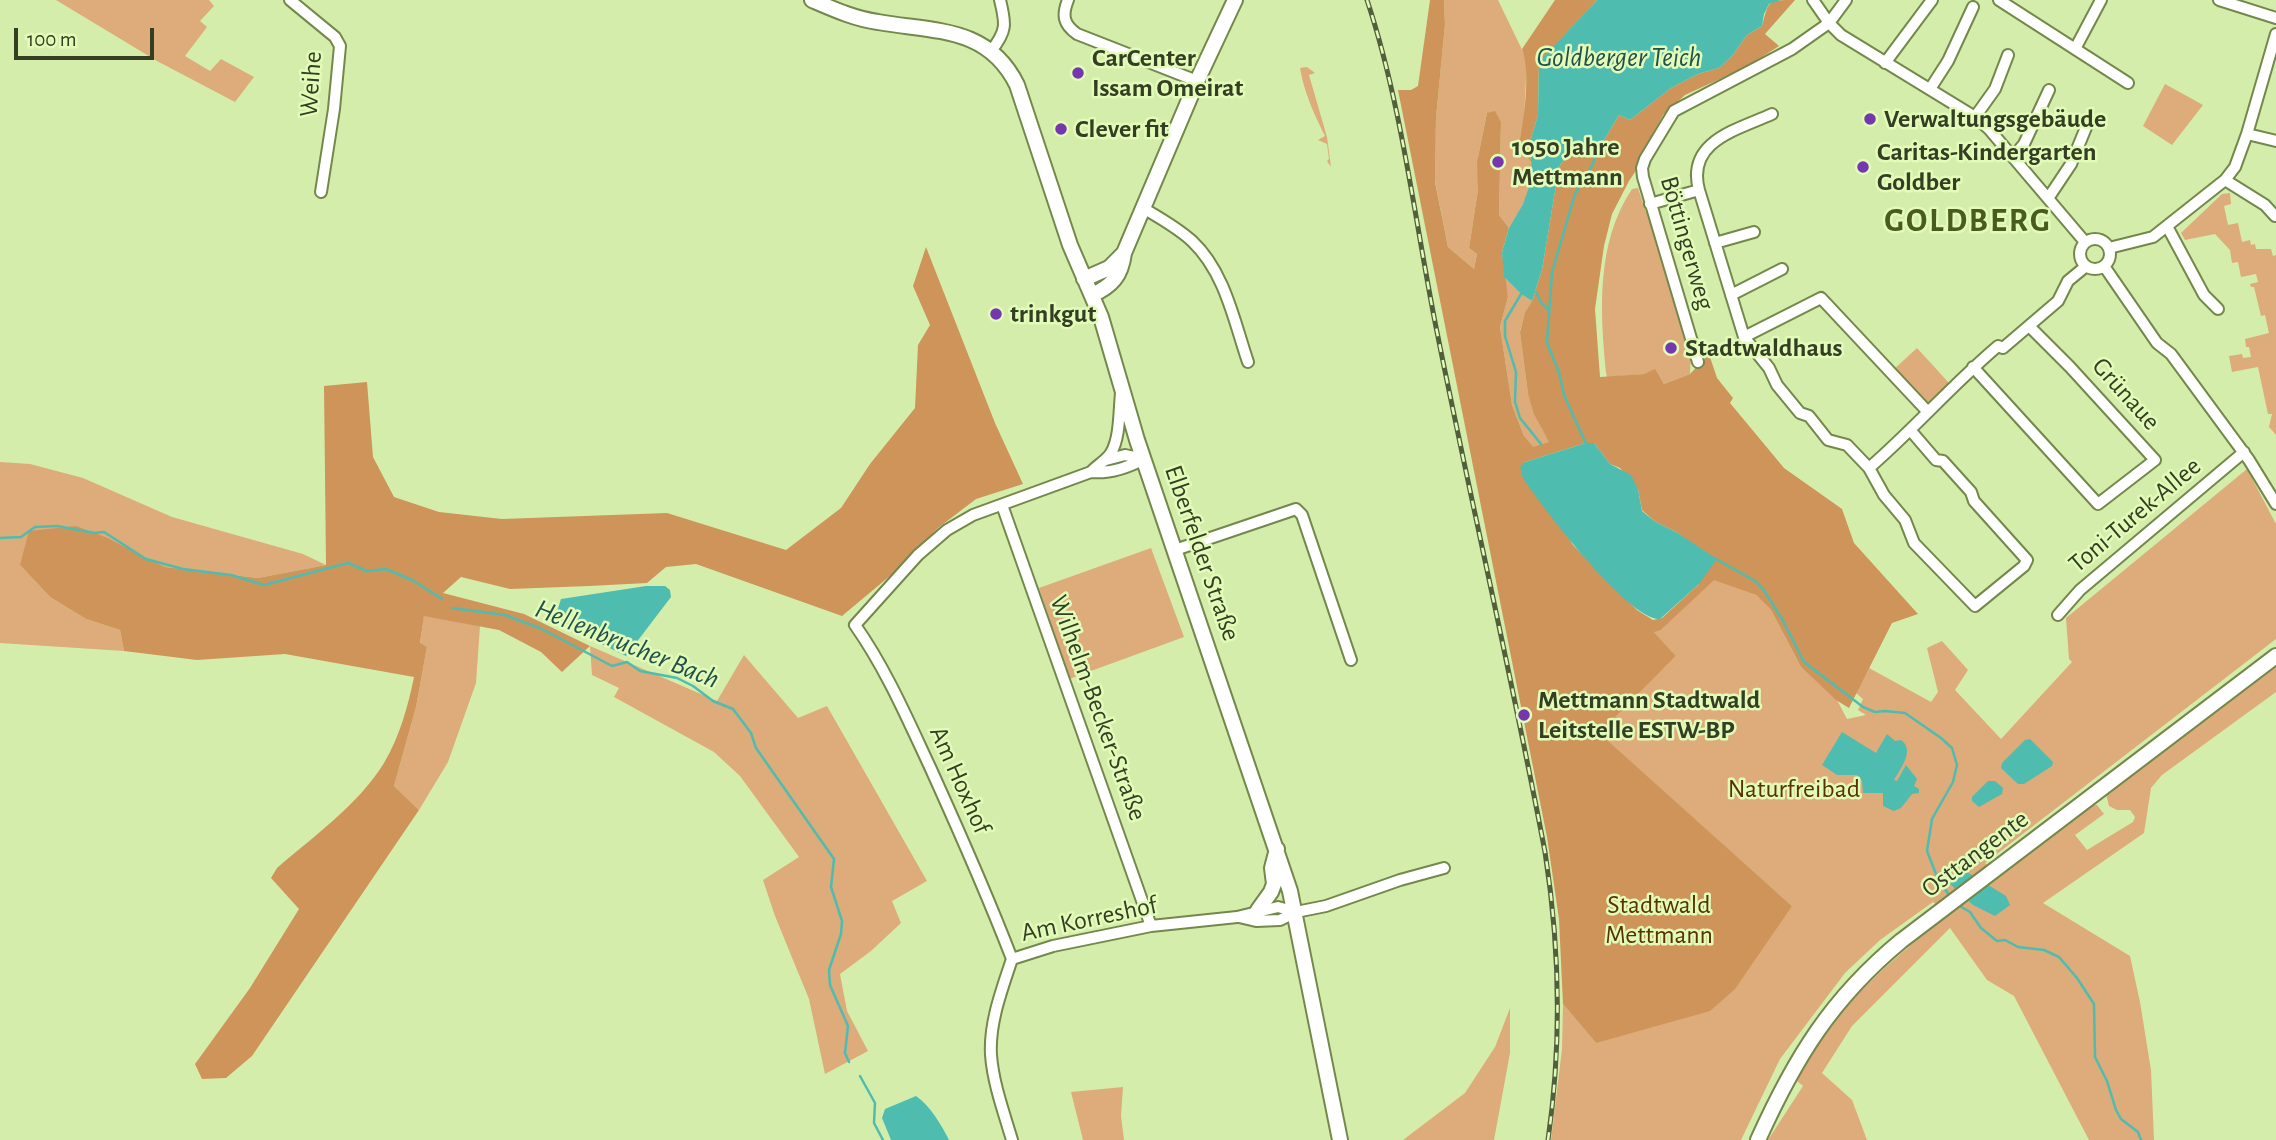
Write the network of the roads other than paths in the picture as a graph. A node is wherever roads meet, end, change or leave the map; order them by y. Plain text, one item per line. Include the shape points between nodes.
1 (290, 0) edge
2 (812, 0) edge
3 (1000, 0) edge
4 (1068, 0) edge
5 (1235, 0) edge
6 (1813, 0) edge
7 (1846, 0) edge
8 (1932, 0) edge
9 (1999, 0) edge
10 (2101, 0) edge
11 (2219, 0) edge
12 (1973, 7) dead end
13 (2276, 18) edge
14 (1829, 23) junction
15 (2276, 34) edge
16 (2075, 49) junction
17 (991, 51) junction
18 (2008, 55) dead end
19 (1885, 63) junction
20 (1197, 81) junction
21 (2128, 83) dead end
22 (1930, 89) junction
23 (2049, 90) dead end
24 (1772, 114) dead end
25 (1975, 117) junction
26 (2087, 125) dead end
27 (2247, 134) junction
28 (2276, 141) edge
29 (2014, 156) junction
30 (2225, 180) junction
31 (1699, 190) junction
32 (321, 192) dead end
33 (2049, 197) junction
34 (1650, 204) junction
35 (1143, 208) junction
36 (2275, 216) edge
37 (2168, 228) junction
38 (1754, 232) dead end
39 (2085, 242) junction
40 (1715, 243) junction
41 (2109, 248) junction
42 (1124, 253) junction
43 (2104, 266) junction
44 (2085, 267) junction
45 (1782, 269) dead end
46 (1084, 279) junction
47 (1092, 295) junction
48 (1731, 295) junction
49 (2218, 310) dead end
50 (2029, 326) junction
51 (1744, 337) junction
52 (1248, 362) dead end
53 (1698, 362) dead end
54 (1973, 366) junction
55 (1122, 391) junction
56 (1927, 411) junction
57 (1910, 431) junction
58 (2244, 452) junction
59 (1143, 459) junction
60 (1104, 461) junction
61 (1869, 468) junction
62 (1091, 472) junction
63 (2276, 504) edge
64 (1002, 505) junction
65 (1175, 550) junction
66 (2058, 615) dead end
67 (2276, 656) edge
68 (1351, 660) dead end
69 (1278, 849) junction
70 (1444, 867) dead end
71 (1258, 910) junction
72 (1296, 912) junction
73 (1237, 917) junction
74 (1152, 926) junction
75 (1012, 959) junction
76 (1012, 1140) edge
77 (1340, 1140) edge
78 (1758, 1140) edge

1 - 32 street, Weihe via 340,46
2 - 17 main road via 871,21 956,34
3 - 17 street via 1003,36
4 - 20 street via 1065,24 1077,34
5 - 20 main road
6 - 14 street
7 - 14 street, Böttingerweg
8 - 19 street
9 - 16 street
10 - 16 street
11 - 13 street
12 - 22 street
14 - 19 street
14 - 34 street, Böttingerweg via 1781,55 1674,111 1642,169
15 - 27 street
16 - 21 street
17 - 46 main road, Elberfelder Straße via 1017,85
18 - 25 street via 1995,89
19 - 22 street
20 - 35 main road
22 - 25 street
23 - 29 street
24 - 31 street via 1707,147 1697,168
25 - 29 street
26 - 33 street via 2071,164
27 - 28 street
27 - 30 street
29 - 33 street
30 - 36 street
30 - 37 street
31 - 34 street
31 - 40 street
33 - 39 street
34 - 53 street, Böttingerweg
35 - 42 main road
35 - 52 street via 1179,230 1206,256 1224,289
37 - 41 street via 2153,237
37 - 49 street via 2203,295
38 - 40 street
39 - 41 street via 2097,239
39 - 44 street via 2079,253
40 - 48 street
41 - 43 street via 2110,258
42 - 46 main road via 1109,268
42 - 47 main road via 1112,284
43 - 44 street via 2095,270
43 - 58 street via 2157,343 2171,354
44 - 50 street via 2068,281 2058,301
45 - 48 street
46 - 47 main road, Elberfelder Straße
47 - 55 main road, Elberfelder Straße
48 - 51 street
50 - 54 street
50 - 54 street, Grünaue via 2155,460 2098,504
51 - 56 street via 1821,298
51 - 61 street via 1800,413 1809,416 1828,440 1847,445
54 - 56 street
55 - 59 main road, Elberfelder Straße
55 - 60 street via 1118,433
56 - 57 street
57 - 61 street
57 - 61 street via 2025,556 2024,566 1975,606 1914,542 1905,520
58 - 63 street
58 - 66 street, Toni-Turek-Allee via 2080,590
59 - 60 street via 1125,454
59 - 62 street via 1129,468
59 - 65 main road, Elberfelder Straße
60 - 62 street
62 - 64 street
64 - 74 street, Wilhelm-Becker-Straße
64 - 75 street, Am Hoxhof via 947,530 855,625 900,703 987,893
65 - 68 street via 1296,509 1302,514
65 - 69 main road, Elberfelder Straße
67 - 78 main road, Osttangente via 1864,974 1823,1021 1795,1063
69 - 71 main road via 1272,868 1274,884
69 - 72 main road, Elberfelder Straße
70 - 72 street
71 - 72 street, Am Korreshof via 1278,907
71 - 73 street, Am Korreshof
72 - 73 street, Am Korreshof via 1280,920
72 - 77 main road, Elberfelder Straße
73 - 74 street, Am Korreshof
74 - 75 street, Am Korreshof
75 - 76 street, Am Korreshof via 991,1036 993,1069

